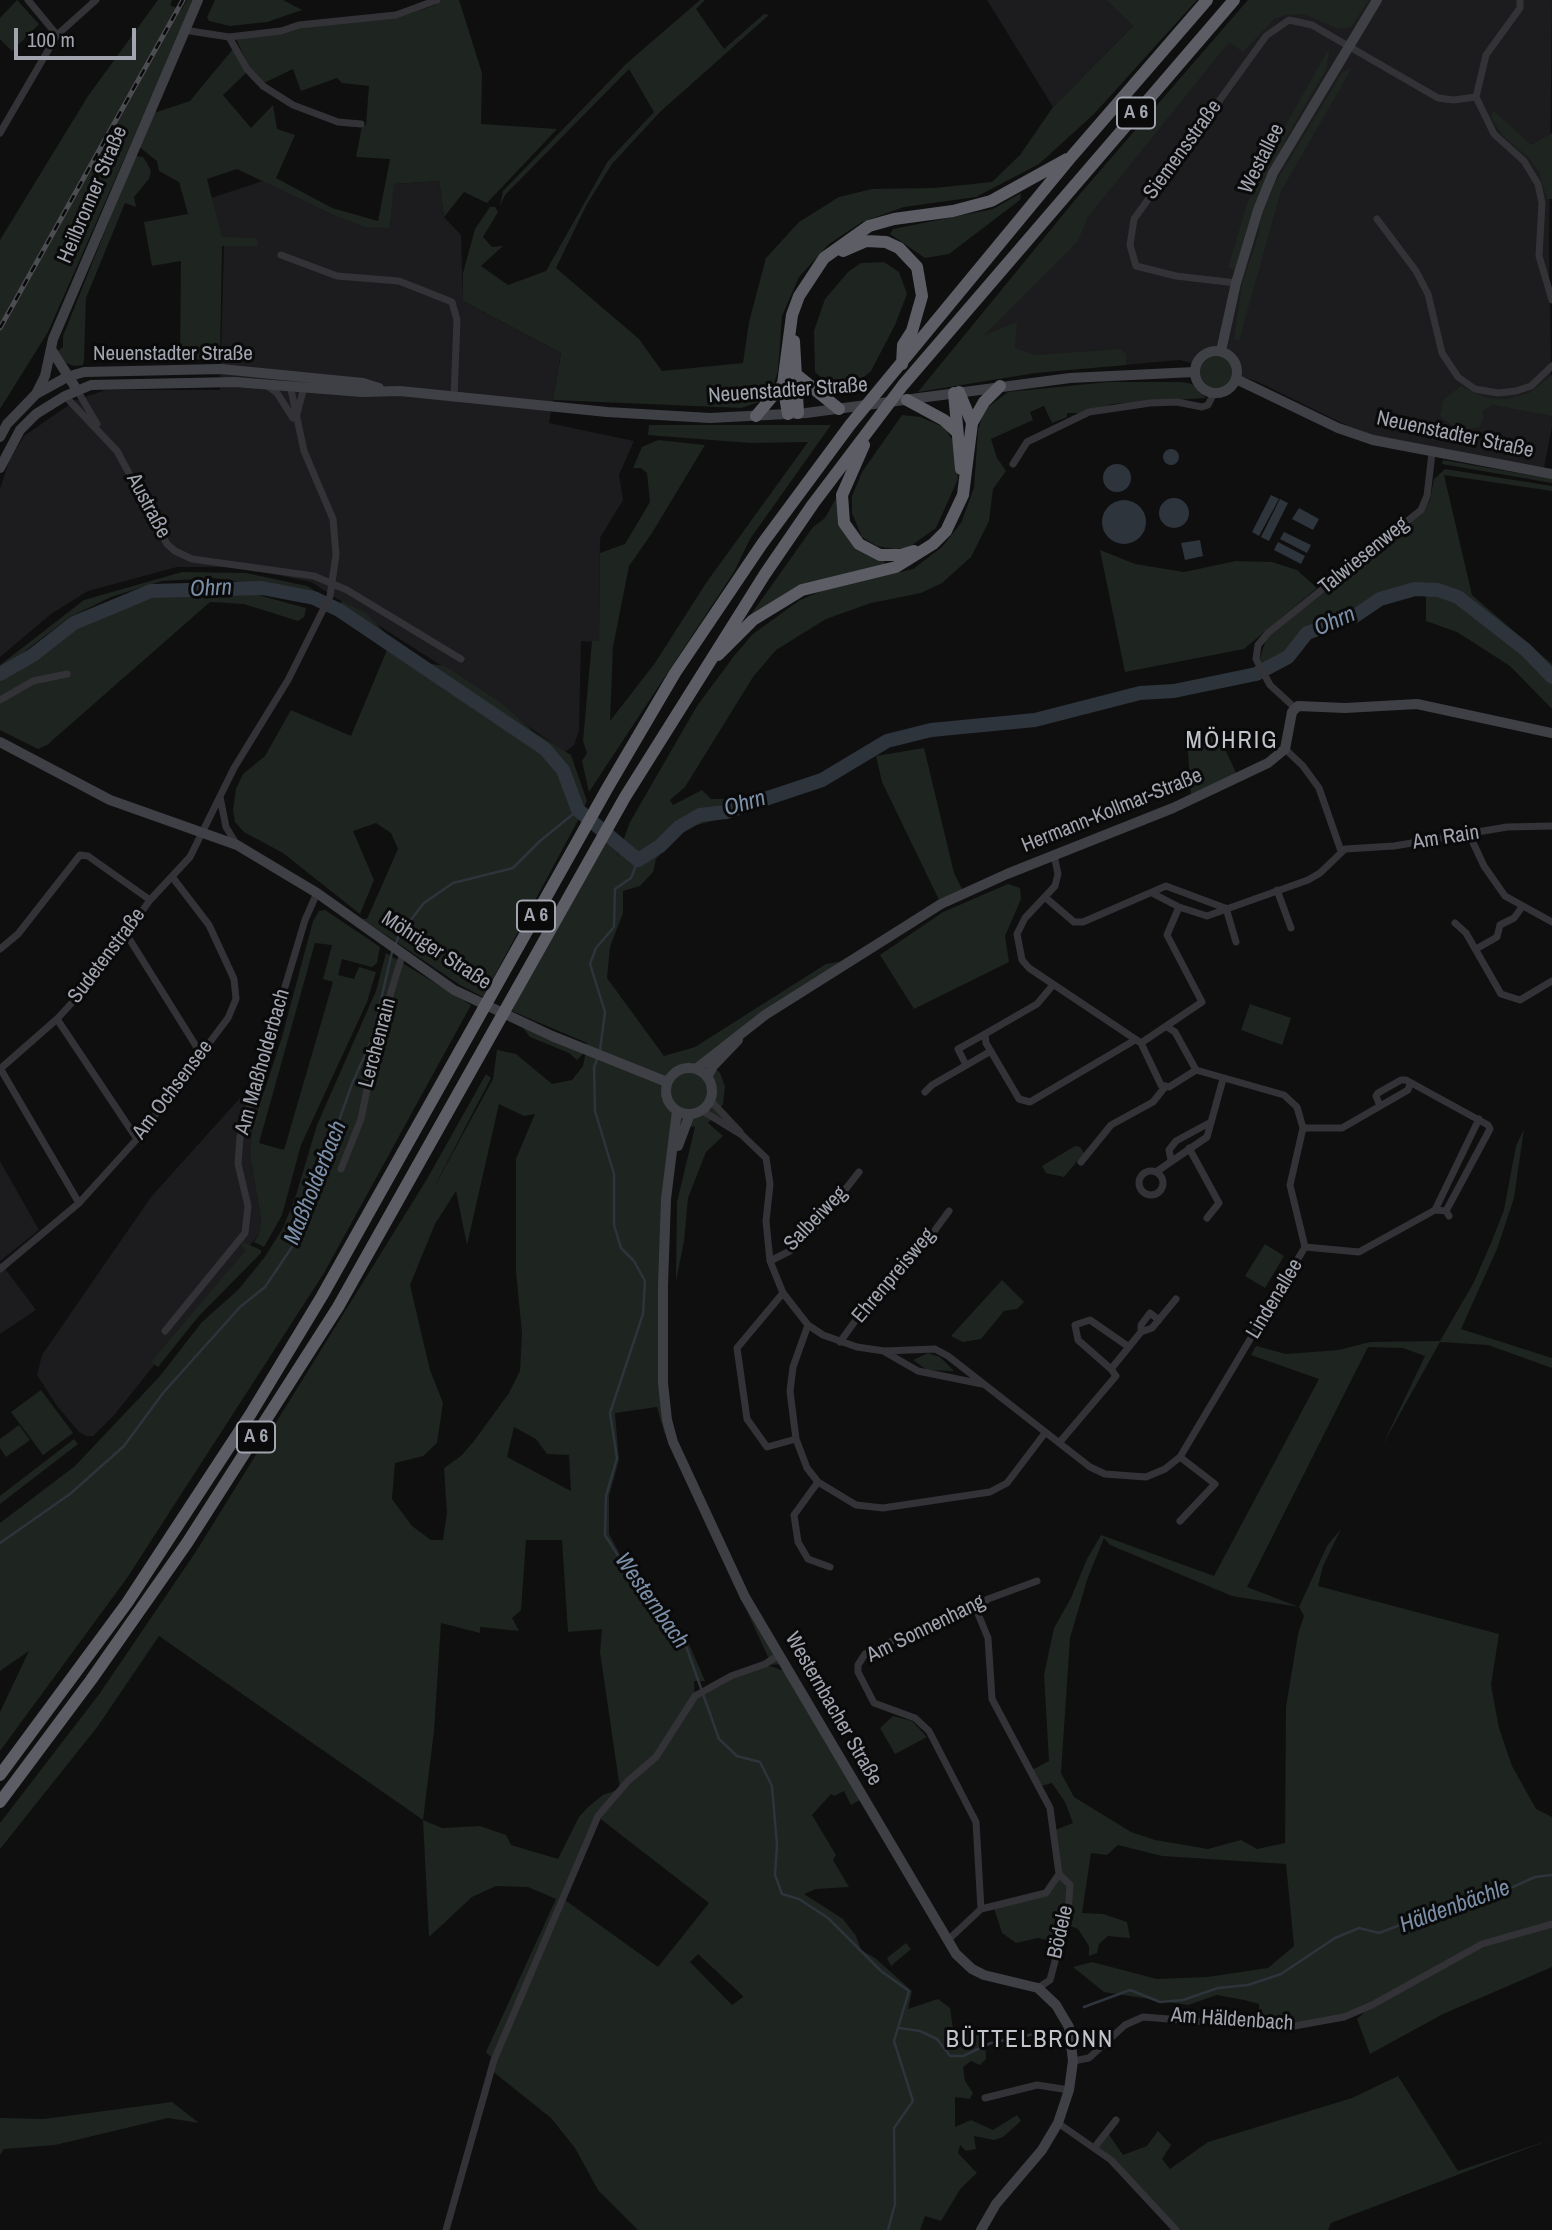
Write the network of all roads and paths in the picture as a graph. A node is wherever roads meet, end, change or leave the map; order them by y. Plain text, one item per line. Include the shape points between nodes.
1 (28, 0) edge
2 (96, 0) edge
3 (198, 0) edge
4 (437, 0) edge
5 (1208, 0) edge
6 (1234, 0) edge
7 (1377, 0) edge
8 (1520, 0) edge
9 (184, 30) junction
10 (57, 35) junction
11 (229, 37) junction
12 (1349, 46) junction
13 (1476, 97) junction
14 (361, 124) dead end
15 (0, 133) edge
16 (1072, 156) junction
17 (1377, 219) dead end
18 (281, 255) dead end
19 (1236, 283) junction
20 (1552, 300) edge
21 (51, 348) junction
22 (1221, 351) junction
23 (48, 364) junction
24 (902, 365) junction
25 (1552, 366) edge
26 (1195, 372) junction
27 (798, 376) junction
28 (67, 377) junction
29 (1236, 379) junction
30 (290, 381) junction
31 (305, 382) junction
32 (56, 383) junction
33 (263, 383) junction
34 (783, 384) junction
35 (1000, 386) junction
36 (77, 390) junction
37 (957, 393) junction
38 (1214, 393) junction
39 (36, 394) junction
40 (65, 396) junction
41 (453, 398) junction
42 (906, 400) junction
43 (839, 409) junction
44 (793, 414) junction
45 (756, 416) junction
46 (295, 422) junction
47 (972, 423) junction
48 (873, 425) junction
49 (100, 431) junction
50 (957, 433) junction
51 (0, 437) edge
52 (1432, 453) junction
53 (1013, 464) dead end
54 (0, 468) edge
55 (1552, 474) edge
56 (333, 583) junction
57 (461, 659) dead end
58 (706, 663) junction
59 (66, 674) dead end
60 (0, 700) edge
61 (1295, 708) junction
62 (1552, 733) edge
63 (0, 742) edge
64 (1285, 749) junction
65 (220, 797) junction
66 (1552, 825) edge
67 (200, 833) junction
68 (1469, 834) junction
69 (237, 845) junction
70 (1340, 851) junction
71 (1054, 855) junction
72 (173, 878) junction
73 (1277, 890) junction
74 (1152, 892) junction
75 (317, 893) junction
76 (1046, 898) junction
77 (150, 900) junction
78 (1179, 907) junction
79 (1522, 907) junction
80 (1226, 908) junction
81 (1552, 922) edge
82 (1455, 923) dead end
83 (1291, 928) dead end
84 (125, 933) junction
85 (1236, 942) dead end
86 (0, 949) edge
87 (1476, 949) junction
88 (402, 956) junction
89 (1552, 981) edge
90 (1053, 985) junction
91 (57, 1019) junction
92 (755, 1022) junction
93 (1167, 1027) junction
94 (985, 1034) junction
95 (1138, 1041) junction
96 (991, 1051) junction
97 (201, 1054) junction
98 (967, 1065) junction
99 (0, 1069) edge
100 (696, 1069) junction
101 (1196, 1070) junction
102 (707, 1077) junction
103 (1223, 1079) junction
104 (667, 1082) junction
105 (1410, 1084) junction
106 (1165, 1087) junction
107 (925, 1092) dead end
108 (710, 1100) junction
109 (1380, 1106) junction
110 (701, 1110) junction
111 (677, 1111) junction
112 (690, 1114) junction
113 (1479, 1119) junction
114 (1211, 1122) junction
115 (1303, 1128) junction
116 (742, 1135) junction
117 (137, 1139) junction
118 (1189, 1148) junction
119 (674, 1156) junction
120 (1171, 1160) junction
121 (1081, 1162) dead end
122 (341, 1169) dead end
123 (859, 1172) dead end
124 (1156, 1172) dead end
125 (79, 1203) junction
126 (1434, 1210) junction
127 (949, 1211) dead end
128 (1207, 1218) dead end
129 (1305, 1247) junction
130 (770, 1261) junction
131 (0, 1269) edge
132 (783, 1293) junction
133 (1176, 1298) dead end
134 (807, 1325) junction
135 (165, 1331) dead end
136 (840, 1342) junction
137 (1129, 1347) junction
138 (884, 1351) junction
139 (1111, 1369) junction
140 (983, 1384) junction
141 (1045, 1433) junction
142 (796, 1439) junction
143 (1059, 1443) junction
144 (1180, 1457) junction
145 (818, 1482) junction
146 (1180, 1521) dead end
147 (830, 1567) dead end
148 (1037, 1581) dead end
149 (976, 1609) junction
150 (779, 1655) junction
151 (0, 1775) edge
152 (0, 1802) edge
153 (1059, 1874) junction
154 (981, 1909) junction
155 (1552, 1924) edge
156 (947, 1941) junction
157 (1038, 1988) junction
158 (1073, 2061) junction
159 (1069, 2090) junction
160 (985, 2098) dead end
161 (1116, 2120) dead end
162 (1058, 2123) junction
163 (1094, 2148) junction
164 (446, 2230) edge
165 (981, 2230) edge
166 (1176, 2230) edge

1 - 10 street
2 - 10 street
3 - 9 street, Heilbronner Straße
4 - 11 street via 397,15
5 - 16 highway, A 6
6 - 48 highway, A 6
7 - 12 street, Westallee
8 - 13 street via 1520,8 1486,55
9 - 11 street
9 - 21 street, Heilbronner Straße
10 - 15 street
11 - 14 street via 263,86 293,105 338,122
12 - 13 street via 1438,98
12 - 19 street, Westallee via 1273,173
12 - 19 street, Siemensstraße via 1312,25 1298,21 1279,25 1266,36 1134,219 1130,245 1136,266
13 - 20 street via 1494,134 1524,161 1538,184 1542,203 1539,256
16 - 24 highway, A 6
16 - 34 highway via 991,201 894,219 846,239 824,258 799,296
17 - 25 street via 1424,287 1442,353 1458,377 1475,389 1516,391 1531,386
18 - 41 street via 337,276 399,281 454,305
19 - 22 street, Westallee
21 - 23 street, Heilbronner Straße
21 - 28 street
22 - 26 street via 1203,355
22 - 29 street via 1235,363
23 - 32 street
23 - 39 street, Heilbronner Straße
24 - 27 highway via 903,345 922,296 920,276 899,248 866,241 828,263 804,299 794,334
24 - 151 highway, A 6 via 850,425 770,533 690,652 608,787 322,1296 250,1415 127,1602
26 - 35 street, Neuenstadter Straße
26 - 38 street via 1200,386
27 - 43 highway
27 - 44 highway
28 - 30 street, Neuenstadter Straße via 84,372 221,369
28 - 32 street, Neuenstadter Straße
28 - 36 street
29 - 38 street via 1229,388
29 - 52 street, Neuenstadter Straße via 1338,428
30 - 31 street, Neuenstadter Straße
30 - 33 street, Neuenstadter Straße
30 - 46 street
31 - 41 street, Neuenstadter Straße via 362,392
31 - 46 street
32 - 39 street
32 - 40 street
33 - 36 street, Neuenstadter Straße via 91,385
33 - 46 street via 277,393
34 - 44 highway
34 - 45 highway
35 - 37 street, Neuenstadter Straße
35 - 47 highway
36 - 40 street
36 - 49 street, Austraße
37 - 42 street, Neuenstadter Straße
37 - 47 highway
37 - 50 highway
38 - 53 street via 1202,407 1150,403 1089,412 1027,442
39 - 51 street
40 - 49 street, Austraße
40 - 54 street via 20,430
41 - 45 street, Neuenstadter Straße via 607,412
42 - 43 street, Neuenstadter Straße
42 - 50 highway via 944,420
43 - 44 street, Neuenstadter Straße
44 - 45 street, Neuenstadter Straße
46 - 56 street via 333,519
47 - 58 highway via 963,495 946,531 933,544 896,567 802,590 753,620 723,653
48 - 50 highway via 846,484 842,509 844,523 859,544 890,556 915,550 930,540 951,511 960,478
48 - 58 highway, A 6 via 813,504
49 - 56 street, Austraße via 117,451 167,544 183,556 314,576
52 - 55 street, Neuenstadter Straße
52 - 61 street, Talwiesenweg via 1421,510 1258,645 1256,659 1270,685
56 - 57 street, Austraße
56 - 65 street via 288,680
58 - 152 highway, A 6 via 625,797 345,1296 140,1612
59 - 60 street via 33,681
61 - 62 street via 1416,704
61 - 64 street
63 - 67 street, Möhriger Straße via 110,800
64 - 70 street via 1319,788
64 - 71 street, Hermann-Kollmar-Straße via 1238,780
65 - 67 street
65 - 69 street via 226,827
66 - 68 street, Am Rain
67 - 69 street, Möhriger Straße
67 - 72 street, Sudetenstraße via 190,857
68 - 70 street, Am Rain
68 - 79 street via 1495,883
69 - 75 street, Möhriger Straße
70 - 73 street via 1320,873
71 - 76 street via 1058,880
71 - 92 street, Hermann-Kollmar-Straße via 941,904
72 - 77 street, Sudetenstraße
72 - 97 street, Am Ochsensee via 209,925 234,979 236,999
73 - 80 street
73 - 83 street
74 - 76 street via 1083,922 1073,922
74 - 78 street
74 - 80 street via 1166,886
75 - 88 street, Möhriger Straße
75 - 135 street, Am Maßholderbach via 240,1137 238,1164 248,1206 245,1233
76 - 90 street via 1020,926 1016,942 1022,960
77 - 84 street, Sudetenstraße
77 - 86 street via 80,855 18,934
78 - 80 street via 1207,916
78 - 93 street via 1167,935 1202,1002
79 - 81 street
79 - 87 street via 1500,925 1497,937
80 - 85 street
82 - 87 street
84 - 91 street, Sudetenstraße via 92,981
84 - 97 street
87 - 89 street via 1501,994 1520,1000
88 - 104 street, Möhriger Straße via 482,1005
88 - 122 street, Lerchenrain via 377,1035 361,1119
90 - 94 street via 1037,1004
90 - 95 street
91 - 99 street, Sudetenstraße
91 - 117 street
92 - 100 street, Hermann-Kollmar-Straße
92 - 102 street
93 - 95 street
93 - 101 street via 1175,1032
94 - 96 street
94 - 98 street via 958,1049
95 - 96 street via 1030,1102 1019,1099
95 - 106 street
96 - 98 street
97 - 117 street, Am Ochsensee
98 - 107 street
99 - 125 street
100 - 102 street
100 - 104 street via 677,1071
101 - 103 street
101 - 106 street
102 - 108 street
103 - 114 street
103 - 115 street via 1284,1095 1297,1107
104 - 111 street via 666,1095
105 - 109 street via 1408,1090
105 - 109 street via 1401,1080 1381,1090 1376,1096
105 - 113 street
106 - 121 street via 1153,1102 1111,1125
108 - 110 street
108 - 116 street
109 - 115 street via 1342,1128
110 - 112 street
110 - 116 street, Lindenallee
111 - 112 street
111 - 119 street, Westernbacher Straße
112 - 119 street
113 - 126 street
113 - 126 street via 1490,1129 1447,1213
114 - 118 street via 1207,1137
114 - 120 street via 1176,1141 1169,1150
115 - 129 street, Lindenallee via 1290,1185
116 - 130 street, Lindenallee via 760,1150 769,1168 766,1221
117 - 125 street, Am Ochsensee
118 - 120 street
118 - 128 street via 1219,1203
119 - 150 street, Westernbacher Straße via 666,1199 663,1285 667,1420 720,1547
120 - 124 street
123 - 130 street, Salbeiweg via 819,1223 790,1251
125 - 131 street, Am Ochsensee
126 - 129 street via 1359,1252
127 - 136 street, Ehrenpreisweg
129 - 144 street, Lindenallee
130 - 132 street, Lindenallee
132 - 134 street, Lindenallee
132 - 142 street via 737,1348 747,1419 767,1447
133 - 137 street
134 - 136 street, Lindenallee
134 - 142 street via 790,1391
136 - 138 street, Lindenallee
137 - 139 street
137 - 139 street via 1090,1320 1075,1325 1078,1340
138 - 140 street, Lindenallee via 918,1371
138 - 140 street, Lindenallee via 935,1349
139 - 143 street via 1116,1376
140 - 141 street, Lindenallee
141 - 143 street, Lindenallee
141 - 145 street via 1007,1483 989,1492 883,1508 856,1506
142 - 145 street
143 - 144 street, Lindenallee via 1105,1475 1125,1478 1146,1477
144 - 146 street via 1215,1484
145 - 147 street via 794,1516 798,1542 808,1559
148 - 149 street, Am Sonnenhang via 988,1599
149 - 153 street, Bödele via 988,1638 992,1699 1050,1808
149 - 154 street, Am Sonnenhang via 956,1611 865,1654 858,1672 874,1703 915,1718 929,1731 976,1822
150 - 156 street, Westernbacher Straße
150 - 164 street via 695,1696 656,1757 598,1816 494,2060
153 - 154 street via 1046,1893
153 - 157 street, Bödele via 1070,1885 1068,1912 1049,1980
154 - 156 street
155 - 158 street, Am Häldenbach via 1482,1944 1343,2017 1294,2026 1259,2026 1143,2017 1125,2025 1093,2056
156 - 157 street, Westernbacher Straße via 972,1969
157 - 158 street via 1056,2005 1069,2027
158 - 159 street
159 - 160 street via 1037,2085
159 - 162 street
161 - 163 street
162 - 163 street
162 - 165 street
163 - 166 street via 1137,2185

